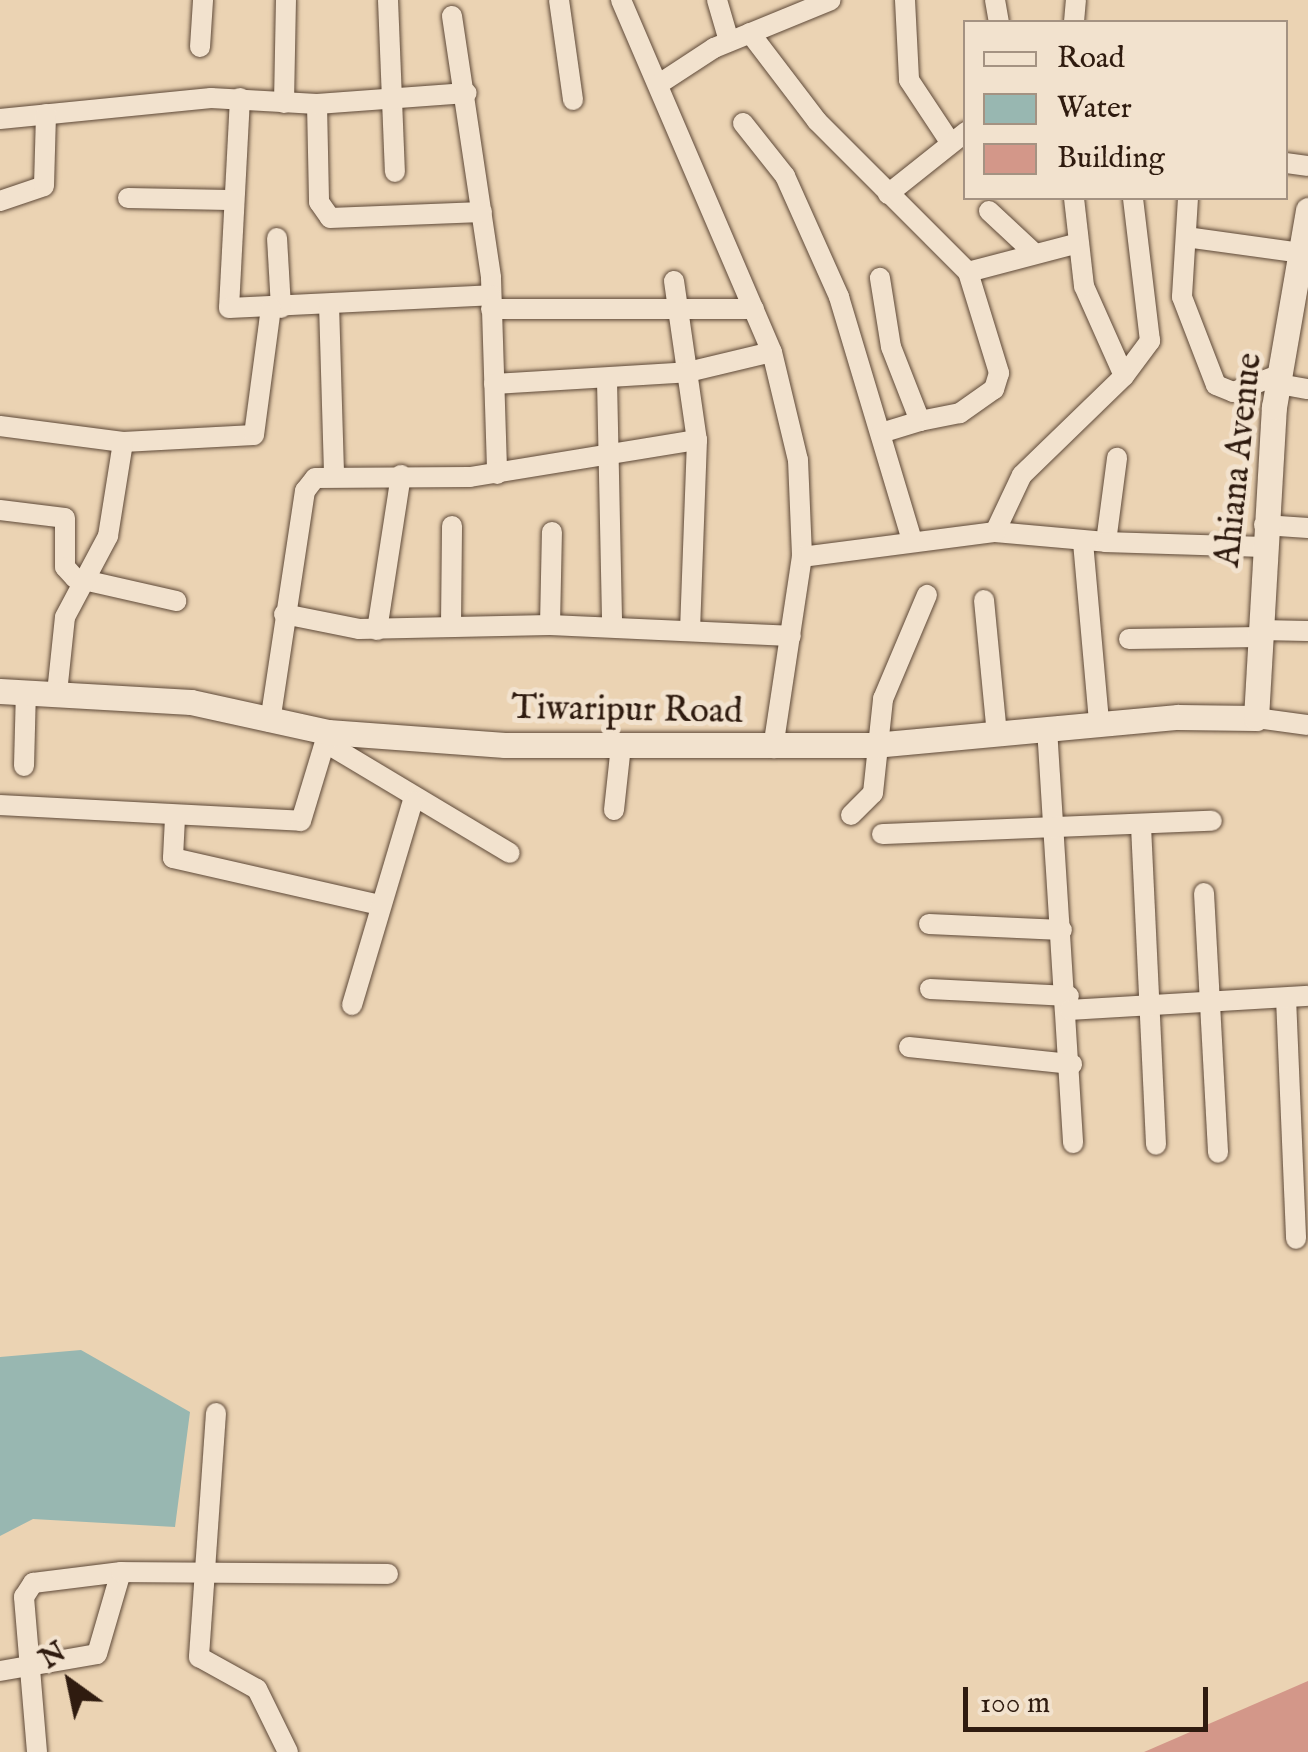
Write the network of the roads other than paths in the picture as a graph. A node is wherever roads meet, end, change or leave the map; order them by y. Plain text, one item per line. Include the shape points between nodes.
1 (202, 0) edge
2 (286, 0) edge
3 (388, 0) edge
4 (558, 0) edge
5 (622, 0) edge
6 (716, 0) edge
7 (831, 0) edge
8 (905, 0) edge
9 (452, 16) dead end
10 (750, 32) junction
11 (729, 42) junction
12 (200, 48) dead end
13 (658, 84) junction
14 (467, 93) junction
15 (240, 98) junction
16 (393, 100) junction
17 (573, 100) dead end
18 (284, 103) junction
19 (317, 104) junction
20 (46, 114) junction
21 (0, 119) edge
22 (743, 123) dead end
23 (956, 135) edge
24 (395, 172) dead end
25 (888, 194) junction
26 (128, 198) dead end
27 (229, 200) junction
28 (1074, 200) edge
29 (1133, 200) edge
30 (1188, 200) edge
31 (0, 201) edge
32 (1308, 210) edge
33 (989, 211) dead end
34 (482, 212) junction
35 (1186, 237) junction
36 (277, 238) dead end
37 (1076, 244) junction
38 (1305, 253) edge
39 (1034, 254) junction
40 (968, 272) junction
41 (880, 278) dead end
42 (674, 282) dead end
43 (491, 302) junction
44 (330, 304) junction
45 (675, 307) junction
46 (276, 308) junction
47 (754, 308) junction
48 (772, 352) junction
49 (688, 372) junction
50 (1124, 376) junction
51 (1280, 379) junction
52 (607, 380) junction
53 (494, 384) junction
54 (1308, 389) edge
55 (920, 421) junction
56 (0, 426) edge
57 (881, 433) junction
58 (697, 440) junction
59 (123, 442) junction
60 (613, 457) junction
61 (1117, 458) dead end
62 (334, 473) junction
63 (497, 474) junction
64 (401, 475) junction
65 (0, 510) edge
66 (452, 526) dead end
67 (1308, 528) edge
68 (552, 532) dead end
69 (996, 532) junction
70 (1263, 536) junction
71 (912, 540) junction
72 (1082, 542) junction
73 (1106, 542) junction
74 (802, 557) junction
75 (84, 582) junction
76 (928, 594) dead end
77 (176, 600) dead end
78 (984, 600) dead end
79 (284, 614) junction
80 (451, 624) junction
81 (550, 625) junction
82 (612, 627) junction
83 (377, 630) junction
84 (690, 630) junction
85 (1308, 631) edge
86 (1260, 634) junction
87 (791, 636) junction
88 (1128, 638) dead end
89 (13, 691) edge
90 (56, 694) junction
91 (1256, 718) junction
92 (270, 722) junction
93 (1098, 722) junction
94 (1308, 725) edge
95 (1047, 728) junction
96 (997, 734) junction
97 (327, 737) junction
98 (874, 745) junction
99 (621, 746) junction
100 (773, 748) junction
101 (24, 766) dead end
102 (413, 801) junction
103 (0, 804) edge
104 (614, 810) dead end
105 (852, 815) dead end
106 (176, 818) junction
107 (1212, 822) dead end
108 (1141, 826) junction
109 (1053, 832) junction
110 (882, 834) dead end
111 (510, 853) dead end
112 (1204, 893) dead end
113 (380, 905) junction
114 (929, 924) dead end
115 (1062, 930) junction
116 (930, 989) dead end
117 (1308, 996) edge
118 (1286, 998) junction
119 (1070, 1003) junction
120 (352, 1005) dead end
121 (1208, 1005) junction
122 (1153, 1008) junction
123 (908, 1048) dead end
124 (1072, 1064) junction
125 (1073, 1142) dead end
126 (1156, 1145) dead end
127 (1218, 1152) dead end
128 (1296, 1239) dead end
129 (216, 1413) dead end
130 (121, 1572) junction
131 (208, 1574) junction
132 (388, 1574) dead end
133 (30, 1666) junction
134 (0, 1670) edge
135 (37, 1752) edge
136 (288, 1752) edge

1 - 12 street
2 - 18 street
3 - 16 street
4 - 17 street
5 - 13 street
6 - 11 street
7 - 10 street
8 - 23 street via 910,80
9 - 14 street
10 - 11 street
10 - 25 street via 792,93
11 - 13 street
13 - 47 street
14 - 16 street
14 - 34 street
15 - 18 street
15 - 20 street
15 - 27 street
16 - 19 street
16 - 24 street
18 - 19 street
19 - 34 street via 318,202 330,218
20 - 21 street
20 - 31 street via 44,186
22 - 57 street via 795,196
23 - 25 street
25 - 40 street
26 - 27 street
27 - 46 street via 224,302 234,310
28 - 37 street
29 - 50 street via 1150,342
30 - 35 street
32 - 38 street, Ahiana Avenue
33 - 39 street
34 - 43 street
35 - 38 street
35 - 51 street via 1182,297 1216,385 1233,392
36 - 46 street
37 - 39 street
37 - 50 street
38 - 51 street, Ahiana Avenue
39 - 40 street
40 - 55 street via 999,384 960,413
41 - 55 street via 891,347
42 - 45 street
43 - 44 street
43 - 45 street
43 - 53 street
44 - 46 street
44 - 62 street
45 - 47 street
45 - 49 street
46 - 59 street via 256,433
47 - 48 street
48 - 49 street
48 - 74 street via 798,460
49 - 52 street
49 - 58 street
50 - 69 street via 1022,474
51 - 54 street
51 - 70 street, Ahiana Avenue
52 - 53 street
52 - 60 street
53 - 63 street
55 - 57 street
56 - 59 street
57 - 71 street
58 - 60 street
58 - 84 street
59 - 75 street via 108,536
60 - 63 street
60 - 82 street via 604,462
61 - 73 street
62 - 64 street
62 - 79 street via 305,490
63 - 64 street
64 - 83 street
65 - 75 street via 65,518 65,567
66 - 80 street
67 - 70 street
68 - 81 street
69 - 71 street
69 - 72 street
70 - 73 street
70 - 86 street, Ahiana Avenue
71 - 74 street
72 - 73 street
72 - 93 street
74 - 87 street
75 - 77 street
75 - 90 street via 65,616
76 - 98 street via 890,672
78 - 96 street
79 - 83 street
79 - 92 street
80 - 81 street
80 - 83 street
81 - 82 street
82 - 84 street
84 - 87 street
85 - 86 street
86 - 88 street
86 - 91 street, Ahiana Avenue
87 - 100 street
89 - 90 street, Tiwaripur Road
89 - 101 street
90 - 92 street, Tiwaripur Road via 191,702
91 - 93 street, Tiwaripur Road
91 - 94 street
92 - 97 street, Tiwaripur Road
93 - 95 street, Tiwaripur Road
95 - 96 street, Tiwaripur Road
95 - 109 street
96 - 98 street, Tiwaripur Road
97 - 99 street, Tiwaripur Road
97 - 102 street
97 - 106 street via 301,821
98 - 100 street, Tiwaripur Road
98 - 105 street via 872,793
99 - 100 street, Tiwaripur Road
99 - 104 street
102 - 111 street
102 - 113 street
103 - 106 street
106 - 113 street via 173,858
107 - 108 street
108 - 109 street
108 - 122 street
109 - 110 street
109 - 115 street
112 - 121 street
113 - 120 street
114 - 115 street
115 - 119 street
116 - 119 street
117 - 118 street
118 - 121 street
118 - 128 street
119 - 122 street
119 - 124 street
121 - 122 street
121 - 127 street
122 - 126 street
123 - 124 street
124 - 125 street
129 - 131 street
130 - 131 street
130 - 133 street via 104,1647
130 - 133 street via 27,1588
131 - 132 street
131 - 136 street via 199,1657 258,1689
133 - 134 street
133 - 135 street

